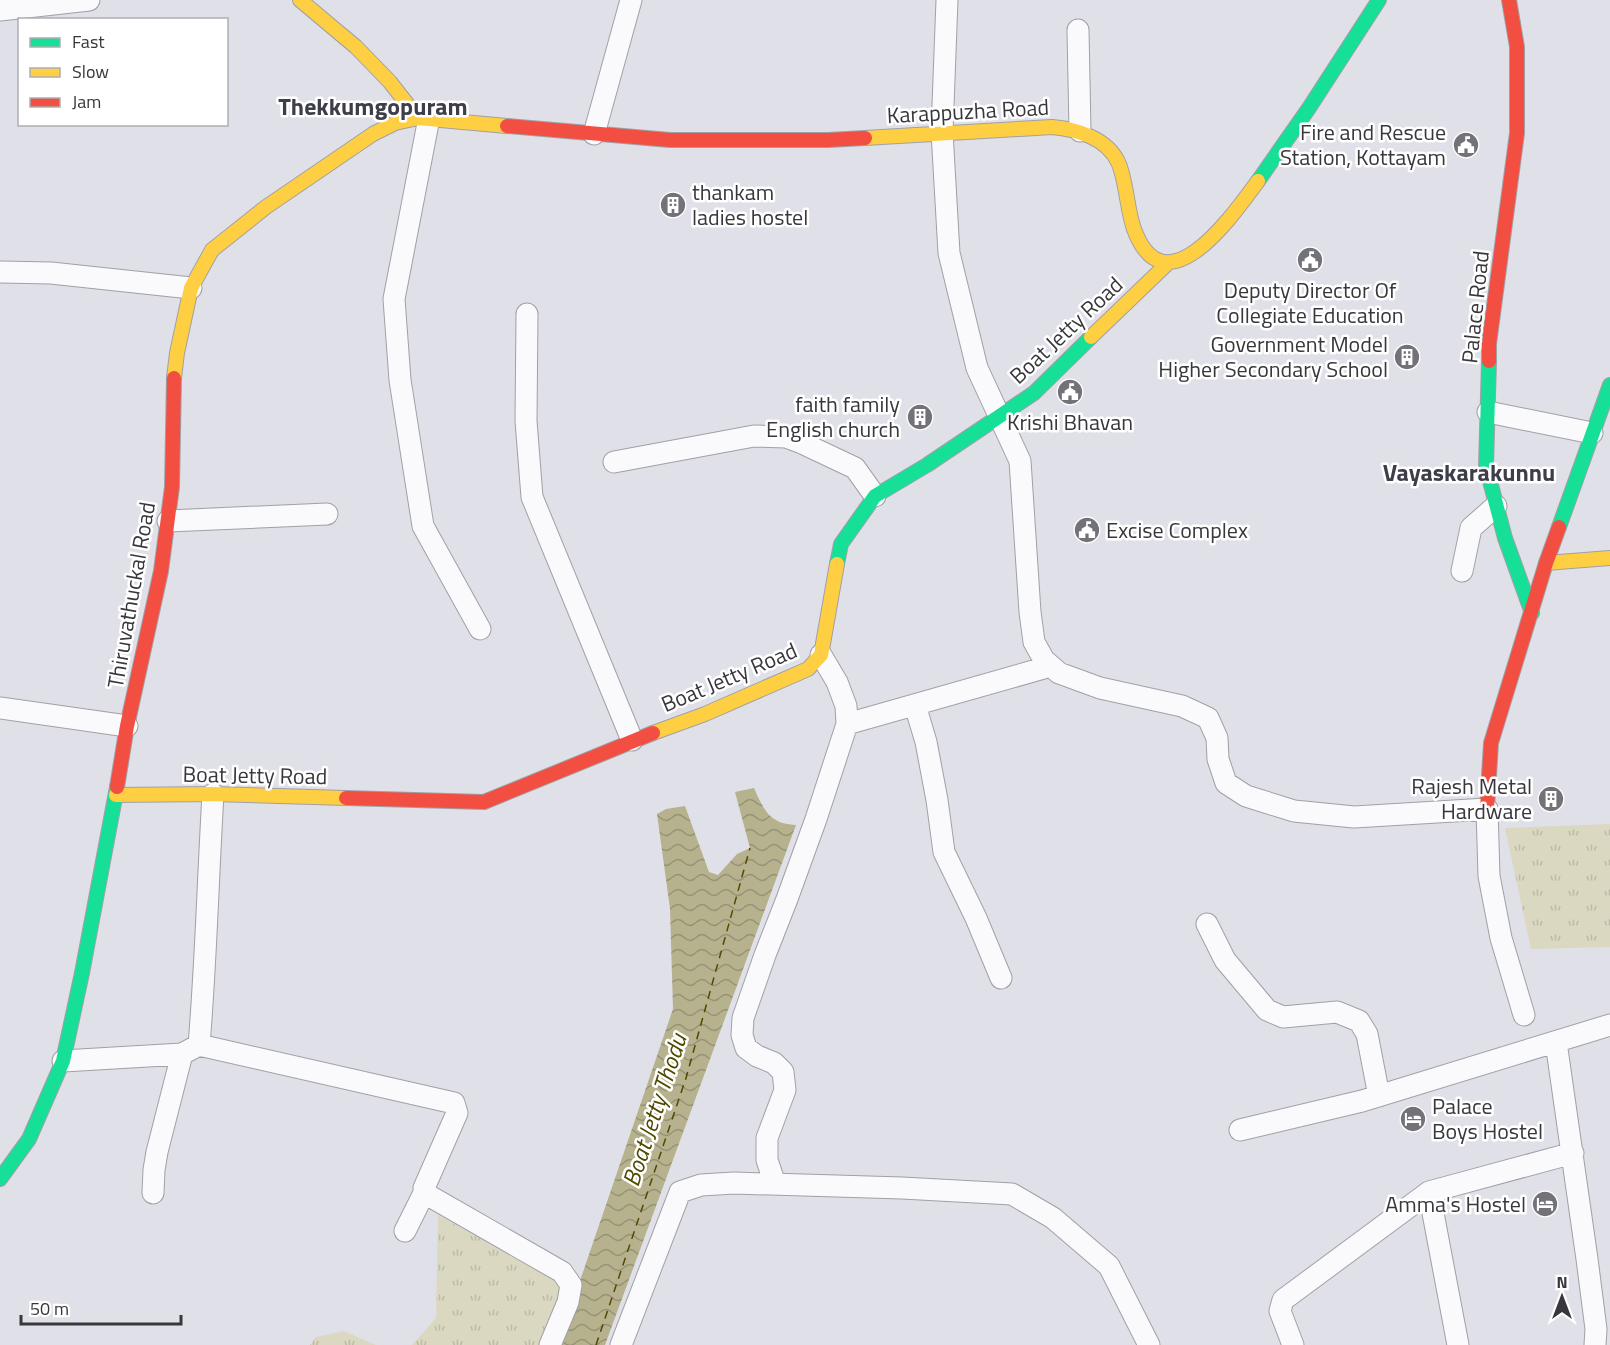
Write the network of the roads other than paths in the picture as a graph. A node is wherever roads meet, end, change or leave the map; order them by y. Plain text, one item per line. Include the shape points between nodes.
1 (89, 0) edge
2 (300, 0) edge
3 (631, 0) edge
4 (947, 0) edge
5 (1379, 0) edge
6 (1509, 0) edge
7 (0, 10) edge
8 (1078, 30) dead end
9 (423, 118) junction
10 (1080, 131) junction
11 (942, 132) junction
12 (594, 134) junction
13 (1168, 263) junction
14 (0, 272) edge
15 (191, 288) junction
16 (527, 314) dead end
17 (1610, 386) edge
18 (1488, 412) junction
19 (999, 415) junction
20 (1592, 433) junction
21 (614, 462) dead end
22 (874, 496) junction
23 (1496, 506) junction
24 (327, 514) dead end
25 (168, 521) junction
26 (1610, 558) edge
27 (1546, 563) junction
28 (1462, 572) dead end
29 (1532, 613) junction
30 (480, 628) dead end
31 (821, 656) junction
32 (1051, 666) junction
33 (915, 705) junction
34 (0, 708) edge
35 (847, 724) junction
36 (127, 726) junction
37 (632, 740) junction
38 (213, 794) junction
39 (116, 795) junction
40 (1487, 809) junction
41 (1207, 924) dead end
42 (1001, 978) dead end
43 (1524, 1015) dead end
44 (1610, 1025) edge
45 (1556, 1042) junction
46 (190, 1050) junction
47 (63, 1061) junction
48 (1379, 1096) junction
49 (1240, 1130) dead end
50 (1573, 1153) junction
51 (0, 1179) edge
52 (775, 1184) junction
53 (425, 1191) junction
54 (1429, 1192) junction
55 (153, 1193) dead end
56 (405, 1231) dead end
57 (550, 1345) edge
58 (621, 1345) edge
59 (1149, 1345) edge
60 (1293, 1345) edge
61 (1458, 1345) edge
62 (1594, 1345) edge

1 - 7 street
2 - 9 main road via 356,47
3 - 12 street
4 - 11 street
5 - 13 main road via 1254,187 1193,255
6 - 18 main road, Palace Road via 1517,47 1517,133 1489,344
8 - 10 street
9 - 12 main road, Karappuzha Road
9 - 15 main road, Thiruvathuckal Road via 395,123 373,134 266,207 212,250
9 - 30 street via 394,299 400,380 423,526
10 - 11 main road, Karappuzha Road via 1052,127
10 - 13 main road, Karappuzha Road via 1113,153 1137,239 1156,260
11 - 12 main road, Karappuzha Road via 767,141
11 - 19 street via 949,254 977,368
13 - 19 main road, Boat Jetty Road via 1034,393
14 - 15 street via 51,273
15 - 25 main road, Thiruvathuckal Road via 173,390
16 - 37 street via 526,421 532,497
17 - 20 main road
18 - 20 street
18 - 23 main road, Palace Road via 1486,466
19 - 22 main road, Boat Jetty Road
19 - 32 street via 1020,461 1034,642
20 - 27 main road
21 - 22 street via 754,436 786,437 855,468
22 - 31 main road, Boat Jetty Road via 842,543
23 - 28 street via 1471,528
23 - 29 main road, Palace Road
24 - 25 street
25 - 36 main road, Thiruvathuckal Road via 156,600
26 - 27 main road
27 - 29 main road
29 - 40 main road via 1491,742
31 - 35 street via 837,682 846,706
31 - 37 main road, Boat Jetty Road via 808,669 705,714
32 - 33 street
32 - 40 street via 1059,673 1100,688 1182,706 1208,718 1226,783 1246,796 1294,811 1354,817
33 - 35 street
33 - 42 street via 926,742 944,852
34 - 36 street
35 - 52 street via 743,1018 746,1048 783,1072 785,1090 767,1138 767,1160
36 - 39 main road, Thiruvathuckal Road
37 - 38 main road, Boat Jetty Road via 484,802
38 - 39 main road, Boat Jetty Road
38 - 46 street via 205,972
39 - 47 main road, Thiruvathuckal Road
40 - 43 street via 1489,876 1501,938
41 - 48 street via 1225,960 1267,1010 1283,1017 1337,1012 1359,1021 1367,1034
44 - 45 street
45 - 48 street
45 - 50 street
46 - 47 street
46 - 53 street via 454,1103 457,1113
46 - 55 street via 158,1152
47 - 51 main road, Thiruvathuckal Road via 29,1138
48 - 49 street
50 - 54 street
50 - 62 street via 1596,1329
52 - 58 street via 700,1185 680,1192
52 - 59 street via 1012,1194 1053,1218 1109,1266
53 - 56 street
53 - 57 street via 562,1272 571,1285
54 - 60 street via 1283,1300 1280,1311
54 - 61 street

